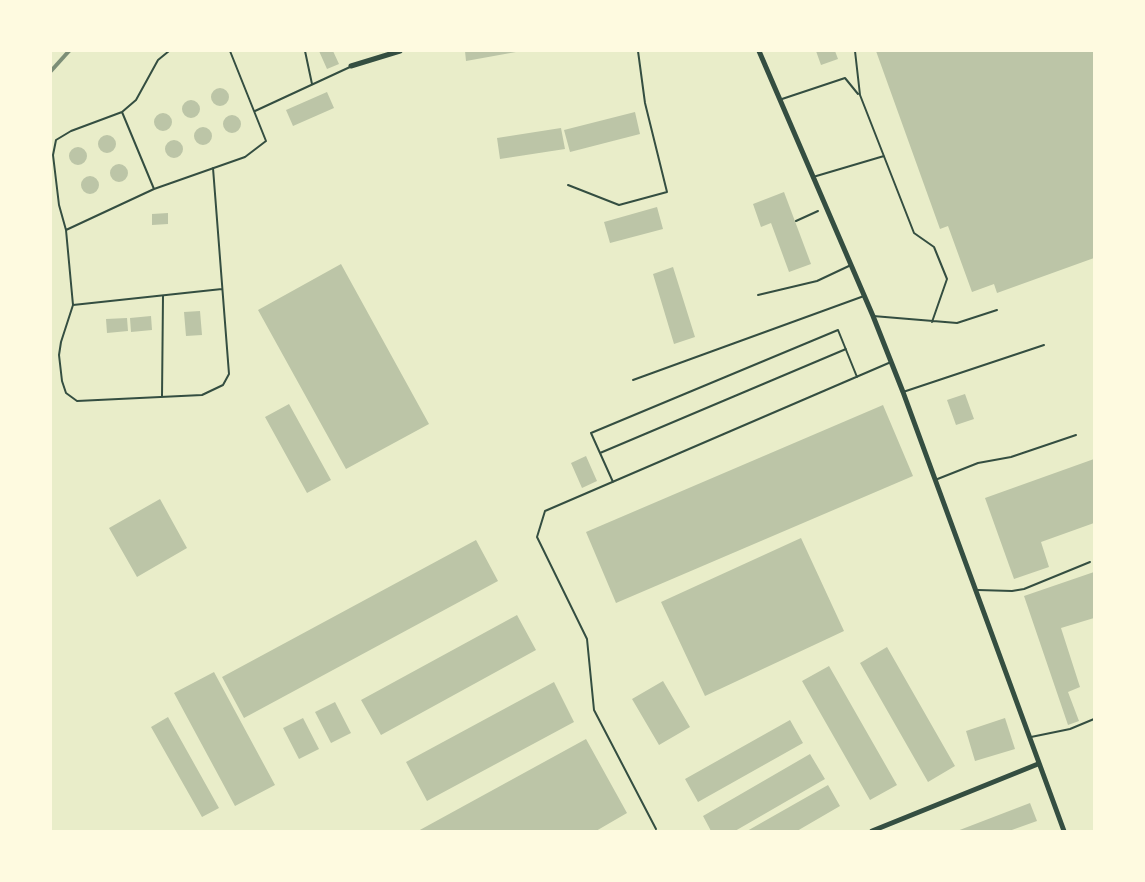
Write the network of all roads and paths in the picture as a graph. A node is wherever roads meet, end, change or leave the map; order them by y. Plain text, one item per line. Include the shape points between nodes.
1 (169, 51) edge
2 (230, 51) edge
3 (305, 51) edge
4 (400, 51) edge
5 (638, 51) edge
6 (759, 51) edge
7 (855, 51) edge
8 (351, 66) joint
9 (312, 84) junction
10 (860, 95) junction
11 (780, 100) junction
12 (255, 111) junction
13 (122, 112) junction
14 (884, 156) junction
15 (213, 168) junction
16 (813, 177) junction
17 (568, 185) dead end
18 (154, 189) junction
19 (826, 208) junction
20 (796, 221) dead end
21 (66, 230) junction
22 (851, 265) junction
23 (222, 289) junction
24 (758, 295) dead end
25 (162, 296) junction
26 (864, 296) junction
27 (73, 305) junction
28 (997, 310) dead end
29 (873, 316) junction
30 (932, 322) junction
31 (1044, 345) dead end
32 (846, 349) junction
33 (891, 362) junction
34 (857, 377) junction
35 (633, 380) dead end
36 (903, 392) junction
37 (162, 397) junction
38 (1076, 435) dead end
39 (600, 453) junction
40 (935, 480) junction
41 (613, 482) junction
42 (1090, 562) dead end
43 (975, 590) junction
44 (1094, 719) edge
45 (1028, 738) junction
46 (1038, 764) junction
47 (656, 829) dead end
48 (872, 831) edge
49 (1064, 831) edge

1 - 13 lane via 158,60 136,100
2 - 12 lane
3 - 9 lane
4 - 8 street
5 - 17 lane via 645,103 667,192 619,205
6 - 11 street
7 - 10 lane
8 - 9 lane
9 - 12 lane
10 - 11 lane via 845,78
10 - 14 lane
11 - 16 street
12 - 15 lane via 266,141 245,157
13 - 18 lane
13 - 21 lane via 56,140 53,155
14 - 16 lane
14 - 30 lane via 914,233 934,247 947,279
15 - 18 lane
15 - 23 lane
16 - 19 street
18 - 21 lane
19 - 20 path
19 - 22 street
21 - 27 lane
22 - 24 lane via 816,281
22 - 26 street
23 - 25 lane
23 - 37 lane via 229,374 224,385 202,395
25 - 27 lane
25 - 37 lane
26 - 29 street
26 - 35 lane
27 - 37 lane via 59,355 66,393 77,401
28 - 30 lane via 957,323
29 - 30 lane
29 - 33 street
31 - 36 lane
32 - 34 lane
32 - 39 lane
32 - 39 lane via 838,330 591,433
33 - 34 lane
33 - 36 street
34 - 41 lane
36 - 40 street
38 - 40 lane via 1011,457 978,462
39 - 41 lane
40 - 43 street
41 - 47 lane via 545,511 537,537 587,639 594,710
42 - 43 lane via 1024,589
43 - 45 street
44 - 45 lane
45 - 46 street
46 - 48 street
46 - 49 street

